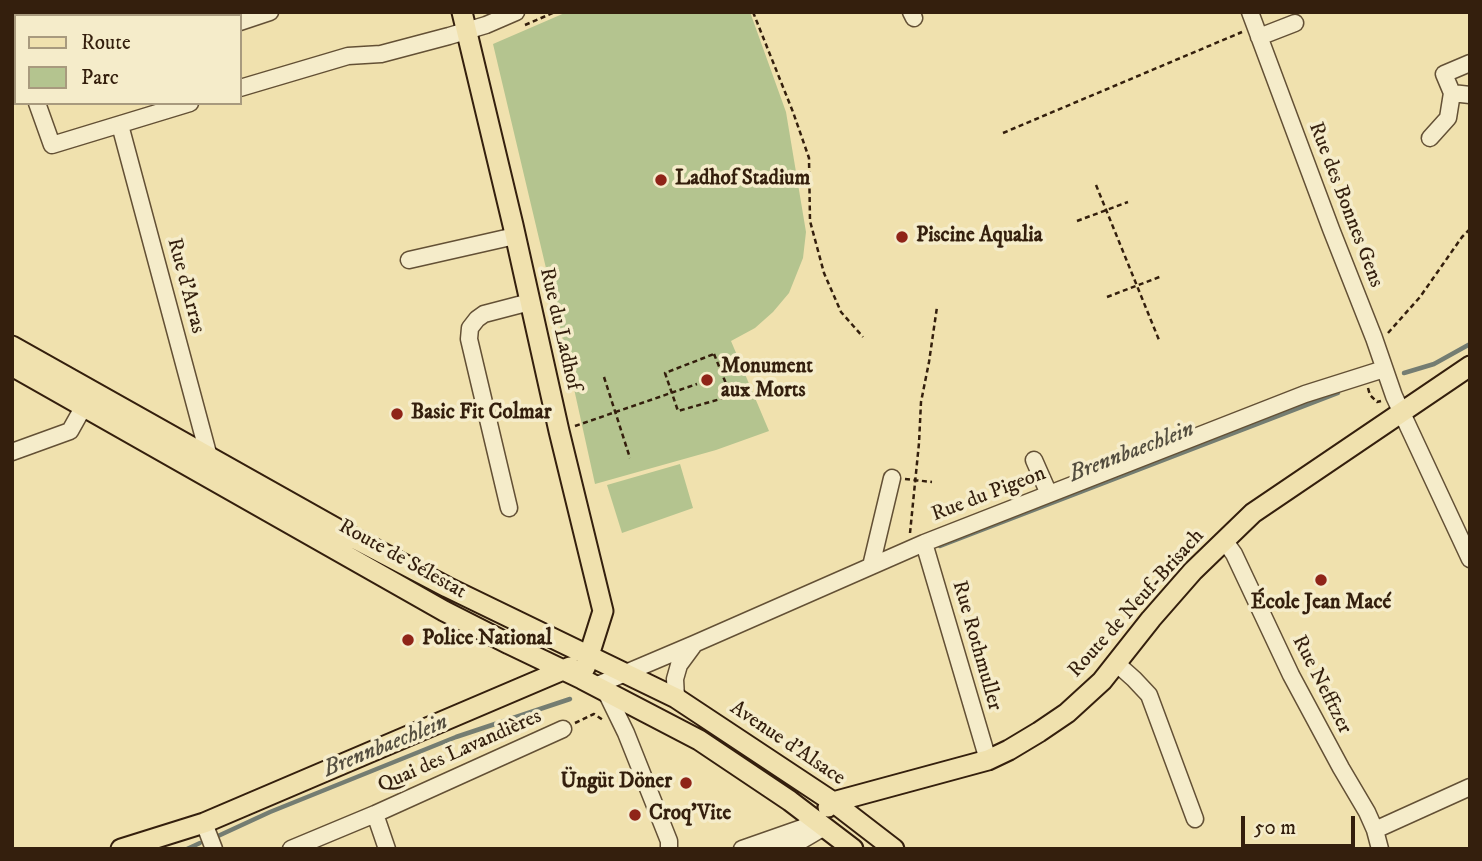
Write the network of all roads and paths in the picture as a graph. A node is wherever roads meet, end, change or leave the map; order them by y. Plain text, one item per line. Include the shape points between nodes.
1 (270, 12) edge
2 (516, 12) edge
3 (753, 12) edge
4 (242, 21) edge
5 (464, 21) edge
6 (1295, 23) dead end
7 (1255, 25) edge
8 (1470, 63) edge
9 (242, 82) edge
10 (1452, 93) junction
11 (1470, 95) edge
12 (38, 105) edge
13 (184, 105) edge
14 (120, 125) junction
15 (1003, 133) dead end
16 (1430, 138) dead end
17 (1096, 185) dead end
18 (1128, 202) dead end
19 (1105, 210) junction
20 (1077, 221) dead end
21 (1470, 229) edge
22 (515, 236) junction
23 (409, 260) dead end
24 (1162, 276) dead end
25 (1136, 286) junction
26 (1107, 296) dead end
27 (530, 302) junction
28 (937, 307) dead end
29 (863, 337) dead end
30 (1374, 338) junction
31 (1159, 340) dead end
32 (12, 346) edge
33 (12, 366) edge
34 (1470, 366) edge
35 (1384, 369) junction
36 (604, 377) dead end
37 (697, 384) dead end
38 (671, 393) junction
39 (84, 406) junction
40 (615, 411) junction
41 (1402, 412) junction
42 (559, 431) junction
43 (12, 452) edge
44 (630, 458) dead end
45 (1034, 460) dead end
46 (206, 466) junction
47 (892, 478) joint
48 (915, 480) junction
49 (932, 482) dead end
50 (1049, 494) junction
51 (509, 508) dead end
52 (1224, 540) junction
53 (924, 543) junction
54 (908, 551) junction
55 (1470, 559) edge
56 (871, 566) junction
57 (694, 644) junction
58 (589, 655) junction
59 (1116, 663) junction
60 (625, 673) junction
61 (587, 682) junction
62 (650, 685) junction
63 (676, 698) junction
64 (618, 714) junction
65 (563, 729) joint
66 (988, 760) junction
67 (1470, 787) edge
68 (841, 803) junction
69 (375, 814) junction
70 (1195, 820) dead end
71 (204, 823) junction
72 (819, 824) junction
73 (1375, 830) junction
74 (121, 849) edge
75 (214, 849) edge
76 (291, 849) edge
77 (387, 849) edge
78 (669, 849) edge
79 (743, 849) edge
80 (780, 849) edge
81 (853, 849) edge
82 (894, 849) edge
83 (1380, 849) edge

1 - 4 street
2 - 5 street via 485,25
3 - 29 path via 809,158 810,221 824,273 841,312
5 - 9 street via 381,54 348,56
5 - 22 main road, Rue du Ladhof
6 - 7 street
7 - 15 path
7 - 30 street, Rue des Bonnes Gens
8 - 10 street via 1444,74
10 - 11 street
10 - 16 street via 1448,118
12 - 14 street via 52,145
13 - 14 street
14 - 46 street, Rue d'Arras
17 - 19 path
18 - 19 path
19 - 20 path
19 - 25 path
21 - 30 path via 1390,333
22 - 23 street
22 - 27 main road, Rue du Ladhof
24 - 25 path
25 - 26 path
25 - 31 path
27 - 42 main road, Rue du Ladhof
27 - 51 street via 484,314 470,328
28 - 48 path via 921,402
30 - 35 street, Rue des Bonnes Gens
32 - 46 main road, Route de Sélestat
33 - 39 main road, Route de Sélestat
34 - 41 main road, Route de Neuf-Brisach
35 - 41 street, Rue des Bonnes Gens
35 - 50 street, Rue du Pigeon via 1305,394
36 - 40 path
37 - 38 path
38 - 38 path via 665,373 714,354 731,396 678,411
38 - 40 path
39 - 43 street via 70,430
39 - 46 main road, Route de Sélestat
40 - 42 path
40 - 44 path
41 - 52 main road, Route de Neuf-Brisach via 1254,513
41 - 55 street, Rue des Bonnes Gens
42 - 58 main road, Rue du Ladhof via 603,611
45 - 50 street
46 - 58 main road, Route de Sélestat
46 - 61 main road, Route de Sélestat via 444,611
47 - 48 path
47 - 56 street
48 - 49 path
48 - 54 path
50 - 53 street, Rue du Pigeon
52 - 59 main road, Route de Neuf-Brisach
52 - 73 street, Rue Nefftzer
53 - 54 street, Rue du Pigeon
53 - 66 street, Rue Rothmuller
54 - 56 street, Rue du Pigeon
56 - 57 street, Rue du Pigeon
57 - 60 street, Rue du Pigeon
57 - 63 street via 678,665
58 - 60 main road, Avenue d'Alsace
58 - 61 main road
59 - 66 main road, Route de Neuf-Brisach via 1067,713
59 - 70 street via 1149,695
60 - 61 street, Rue du Pigeon
60 - 62 main road, Avenue d'Alsace
61 - 64 main road
61 - 71 main road
62 - 63 main road, Avenue d'Alsace
62 - 64 main road
63 - 68 main road, Avenue d'Alsace
64 - 65 path via 594,713
64 - 72 main road via 699,740
64 - 78 street
65 - 69 street, Quai des Lavandières
66 - 68 main road, Route de Neuf-Brisach
67 - 73 street
68 - 72 main road, Route de Neuf-Brisach
68 - 82 main road, Avenue d'Alsace
69 - 76 street, Quai des Lavandières
69 - 77 street
71 - 74 main road
71 - 75 street
72 - 79 street, Route de Neuf-Brisach
72 - 80 street, Route de Neuf-Brisach via 808,837
72 - 81 main road
73 - 83 street, Rue Nefftzer

